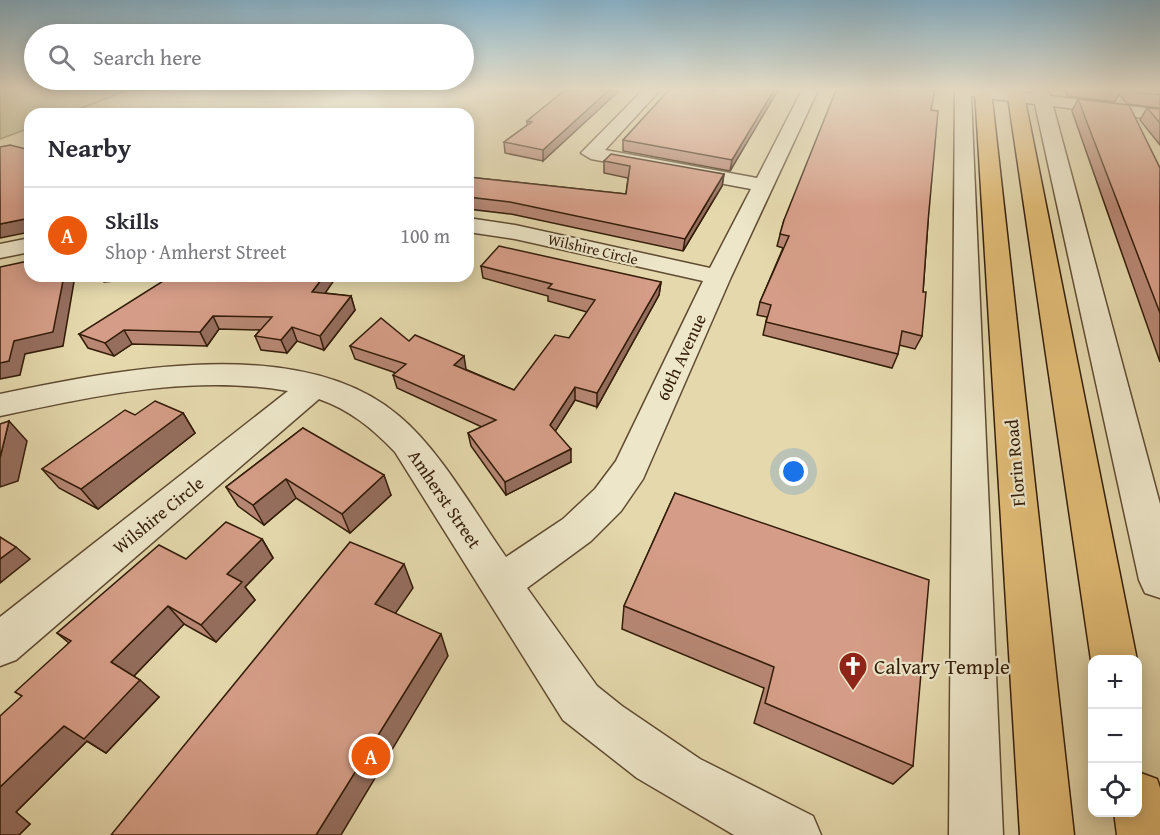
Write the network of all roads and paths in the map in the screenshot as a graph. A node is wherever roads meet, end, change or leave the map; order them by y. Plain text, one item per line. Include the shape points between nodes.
1 (614, 129) edge
2 (791, 129) edge
3 (973, 129) edge
4 (977, 129) edge
5 (1033, 129) edge
6 (1037, 129) edge
7 (763, 185) junction
8 (474, 226) edge
9 (24, 246) edge
10 (0, 251) edge
11 (718, 278) junction
12 (316, 386) junction
13 (0, 405) edge
14 (1160, 580) edge
15 (501, 583) junction
16 (0, 645) edge
17 (1112, 655) edge
18 (1141, 817) edge
19 (794, 835) edge
20 (976, 835) edge
21 (1047, 835) edge
22 (1144, 835) edge

1 - 7 street via 591,153
2 - 7 street, 60th Avenue
3 - 20 street
4 - 21 main road, Florin Road
5 - 17 main road
6 - 14 street
7 - 11 street, 60th Avenue
8 - 11 street, Wilshire Circle
9 - 10 street
11 - 15 street, 60th Avenue via 630,469 608,500 577,530
12 - 13 street, Amherst Street via 258,376 189,376 91,387
12 - 15 street, Amherst Street via 348,397 383,419 407,443
12 - 16 street, Wilshire Circle
15 - 19 street, Amherst Street via 580,703 605,725 669,771
18 - 22 main road

